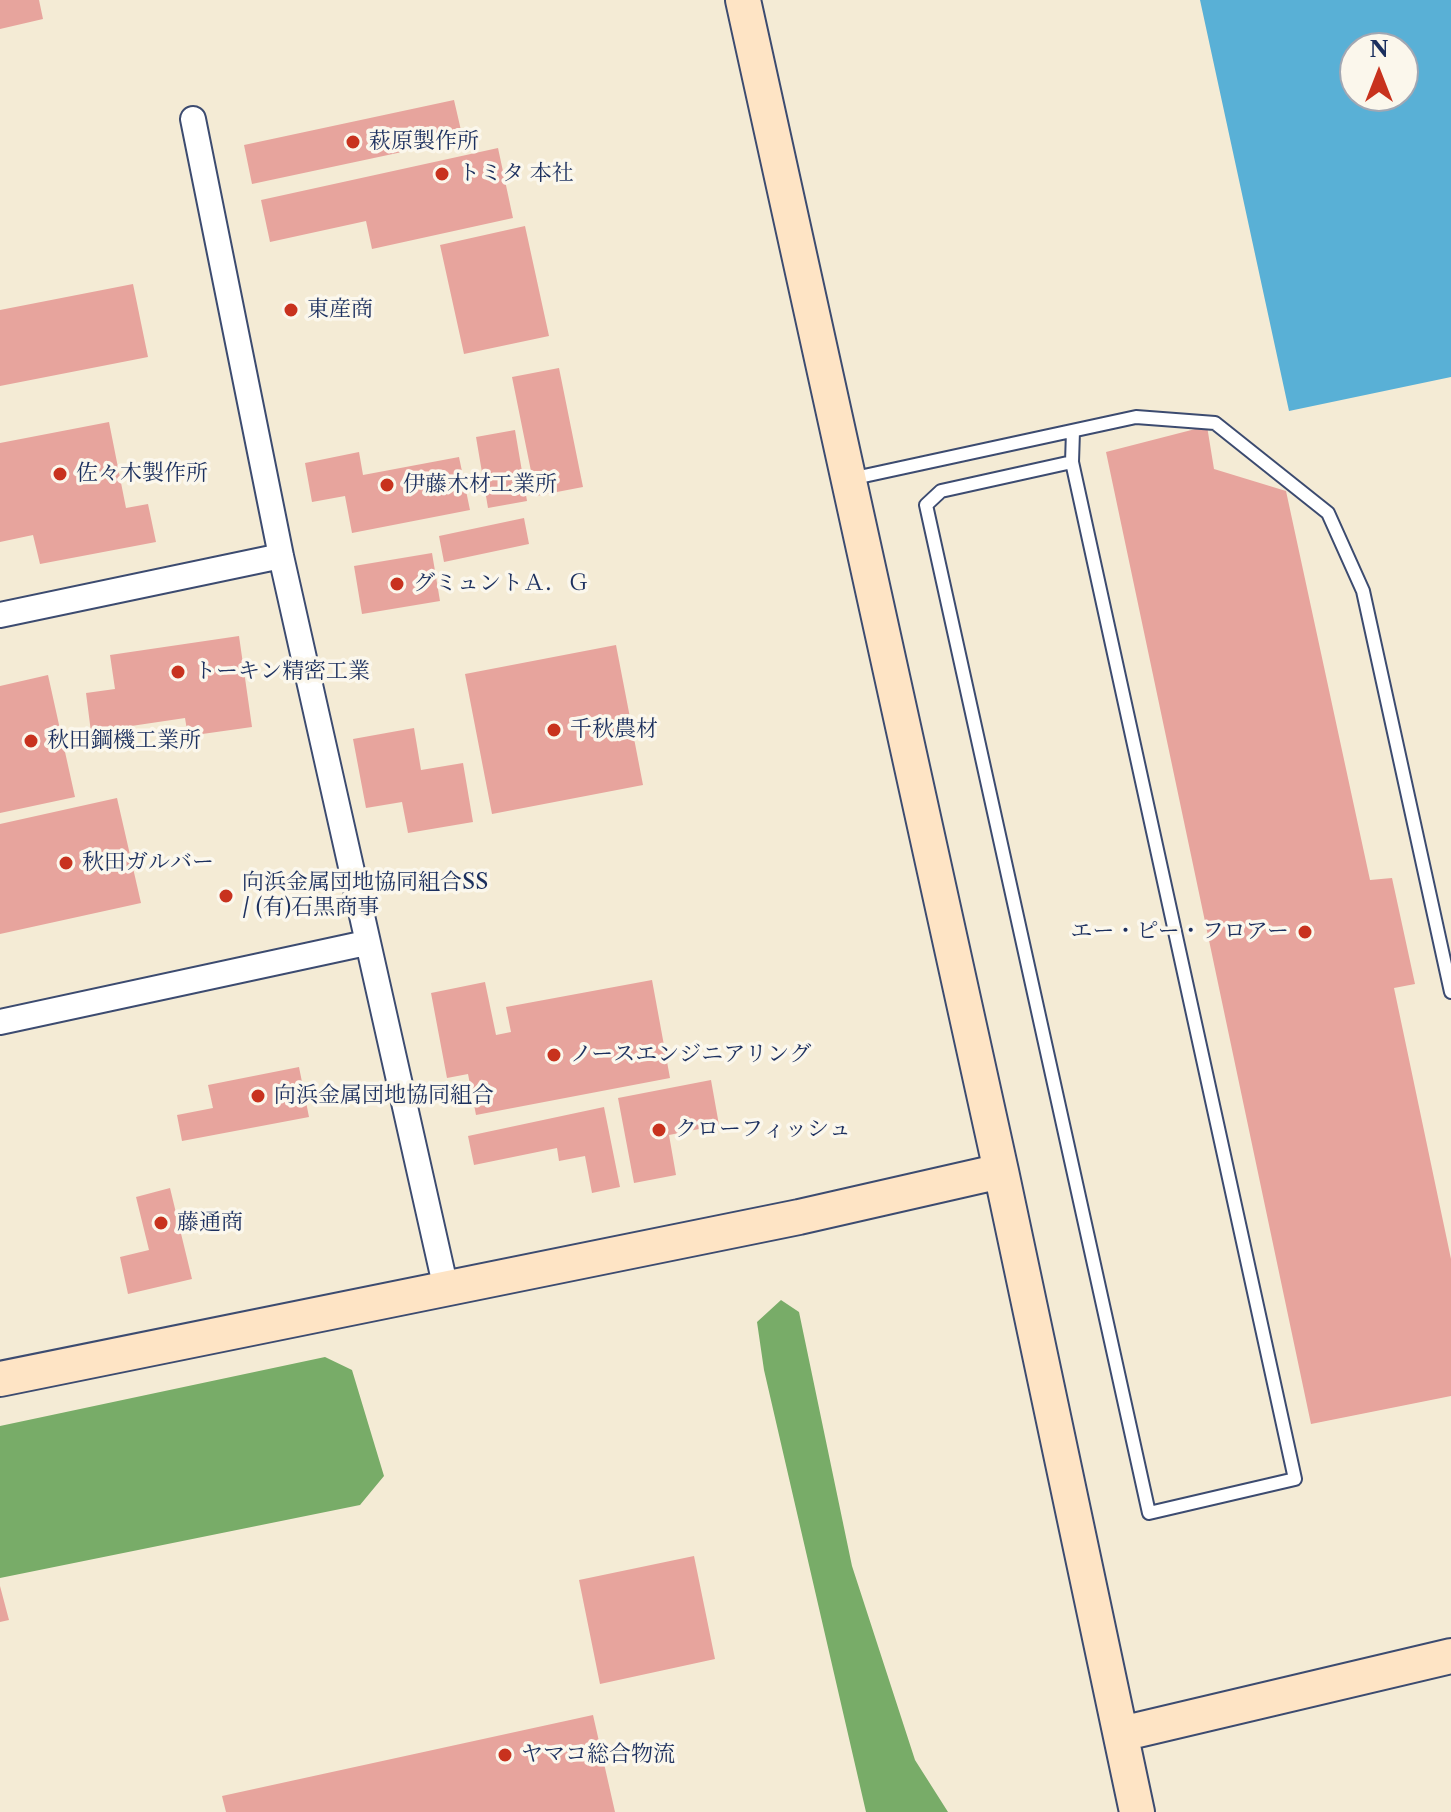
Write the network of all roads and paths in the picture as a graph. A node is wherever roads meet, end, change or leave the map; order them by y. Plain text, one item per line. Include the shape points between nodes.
1 (743, 0) edge
2 (193, 119) dead end
3 (1073, 431) junction
4 (1072, 462) junction
5 (850, 479) junction
6 (281, 556) junction
7 (0, 615) edge
8 (366, 943) junction
9 (1451, 992) edge
10 (0, 1022) edge
11 (1001, 1171) junction
12 (446, 1289) junction
13 (0, 1379) edge
14 (1451, 1656) edge
15 (1121, 1734) junction
16 (1137, 1812) edge

1 - 5 street
2 - 6 street
3 - 4 lane
3 - 5 lane
3 - 9 lane via 1136,417 1215,423 1328,513 1363,591
4 - 4 lane via 1295,1479 1149,1513 926,505 941,491
5 - 11 street
6 - 7 street
6 - 8 street
8 - 10 street
8 - 12 street
11 - 12 street
11 - 15 street
12 - 13 street
14 - 15 street
15 - 16 street

